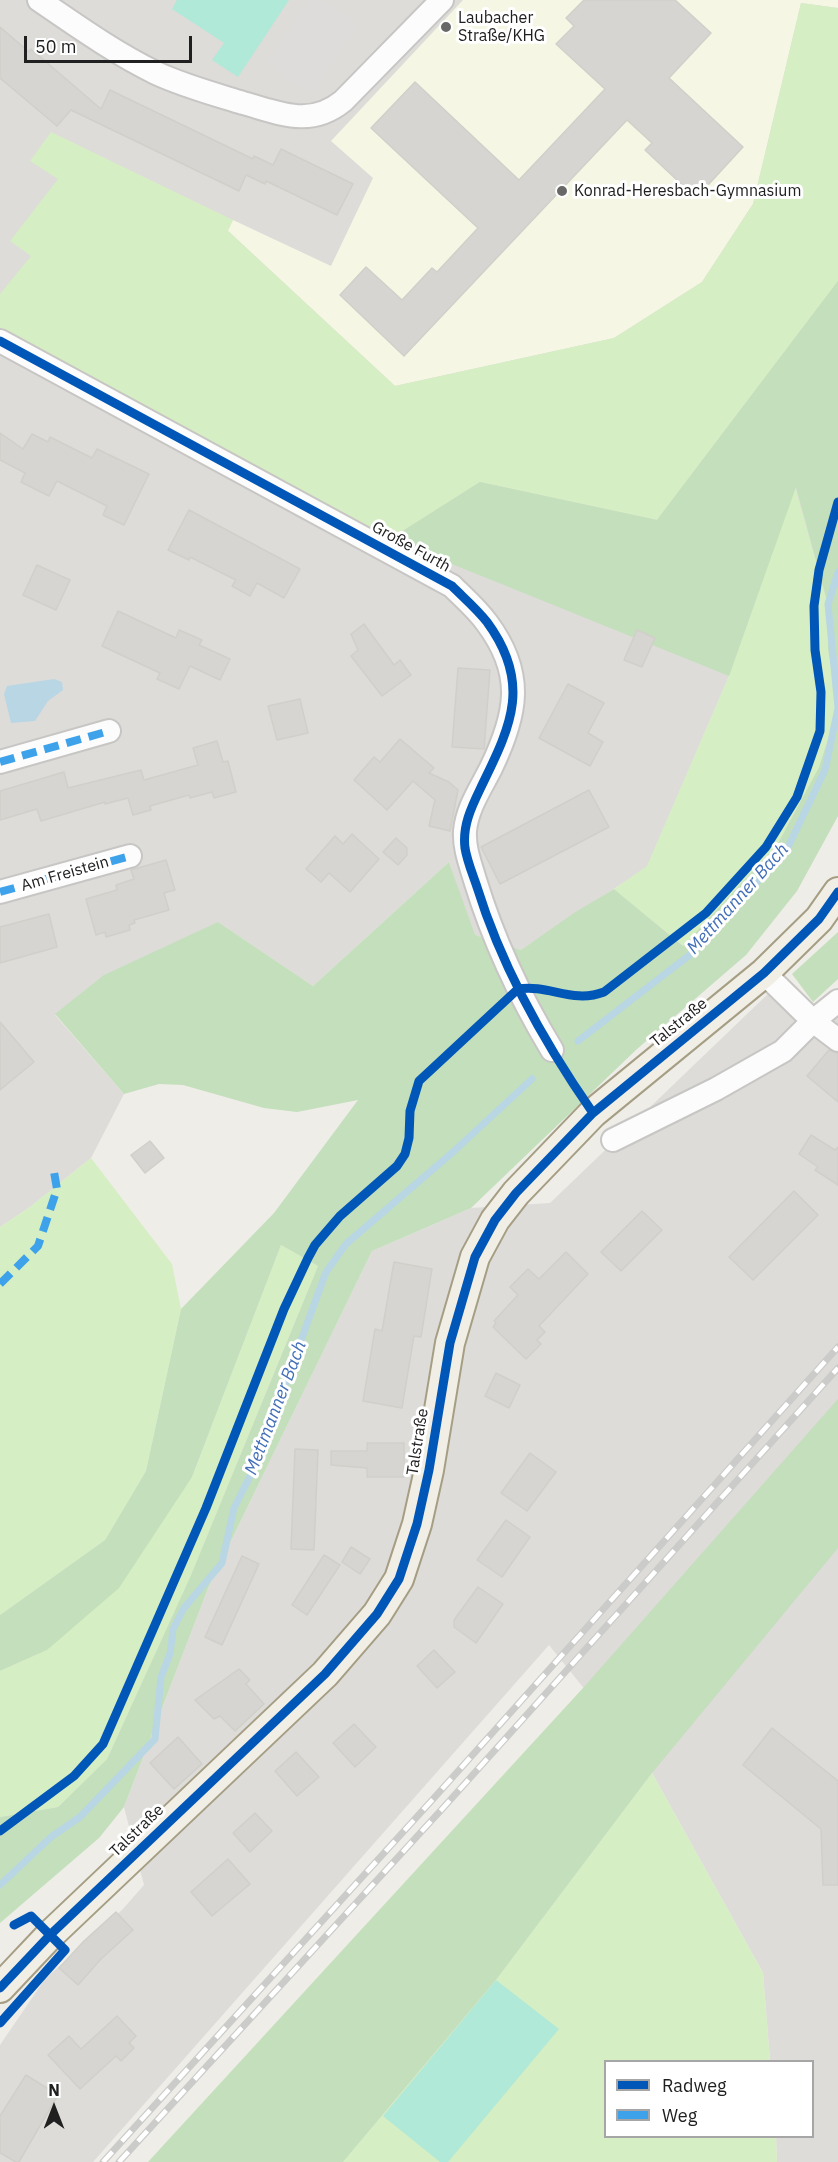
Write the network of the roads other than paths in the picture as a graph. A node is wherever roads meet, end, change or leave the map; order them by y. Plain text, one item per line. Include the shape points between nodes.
1 (39, 0) edge
2 (442, 0) edge
3 (0, 341) edge
4 (109, 731) dead end
5 (0, 762) edge
6 (130, 856) dead end
7 (0, 892) edge
8 (838, 892) edge
9 (764, 973) junction
10 (838, 1001) edge
11 (813, 1021) junction
12 (838, 1040) edge
13 (552, 1050) dead end
14 (613, 1140) dead end
15 (0, 1988) edge

1 - 2 street via 157,73 202,91 290,116 307,117 343,101
3 - 13 street, Große Furth via 452,586 486,620 505,654 514,705 500,749 470,810 465,848 488,919 518,989
4 - 5 street
6 - 7 street, Am Freistein
8 - 9 main road, Talstraße via 819,919
9 - 11 street
9 - 15 main road, Talstraße via 593,1113 495,1220 475,1257 450,1343 417,1524 399,1579 377,1614 325,1674 50,1935
10 - 11 street
11 - 12 street
11 - 14 street via 783,1052

